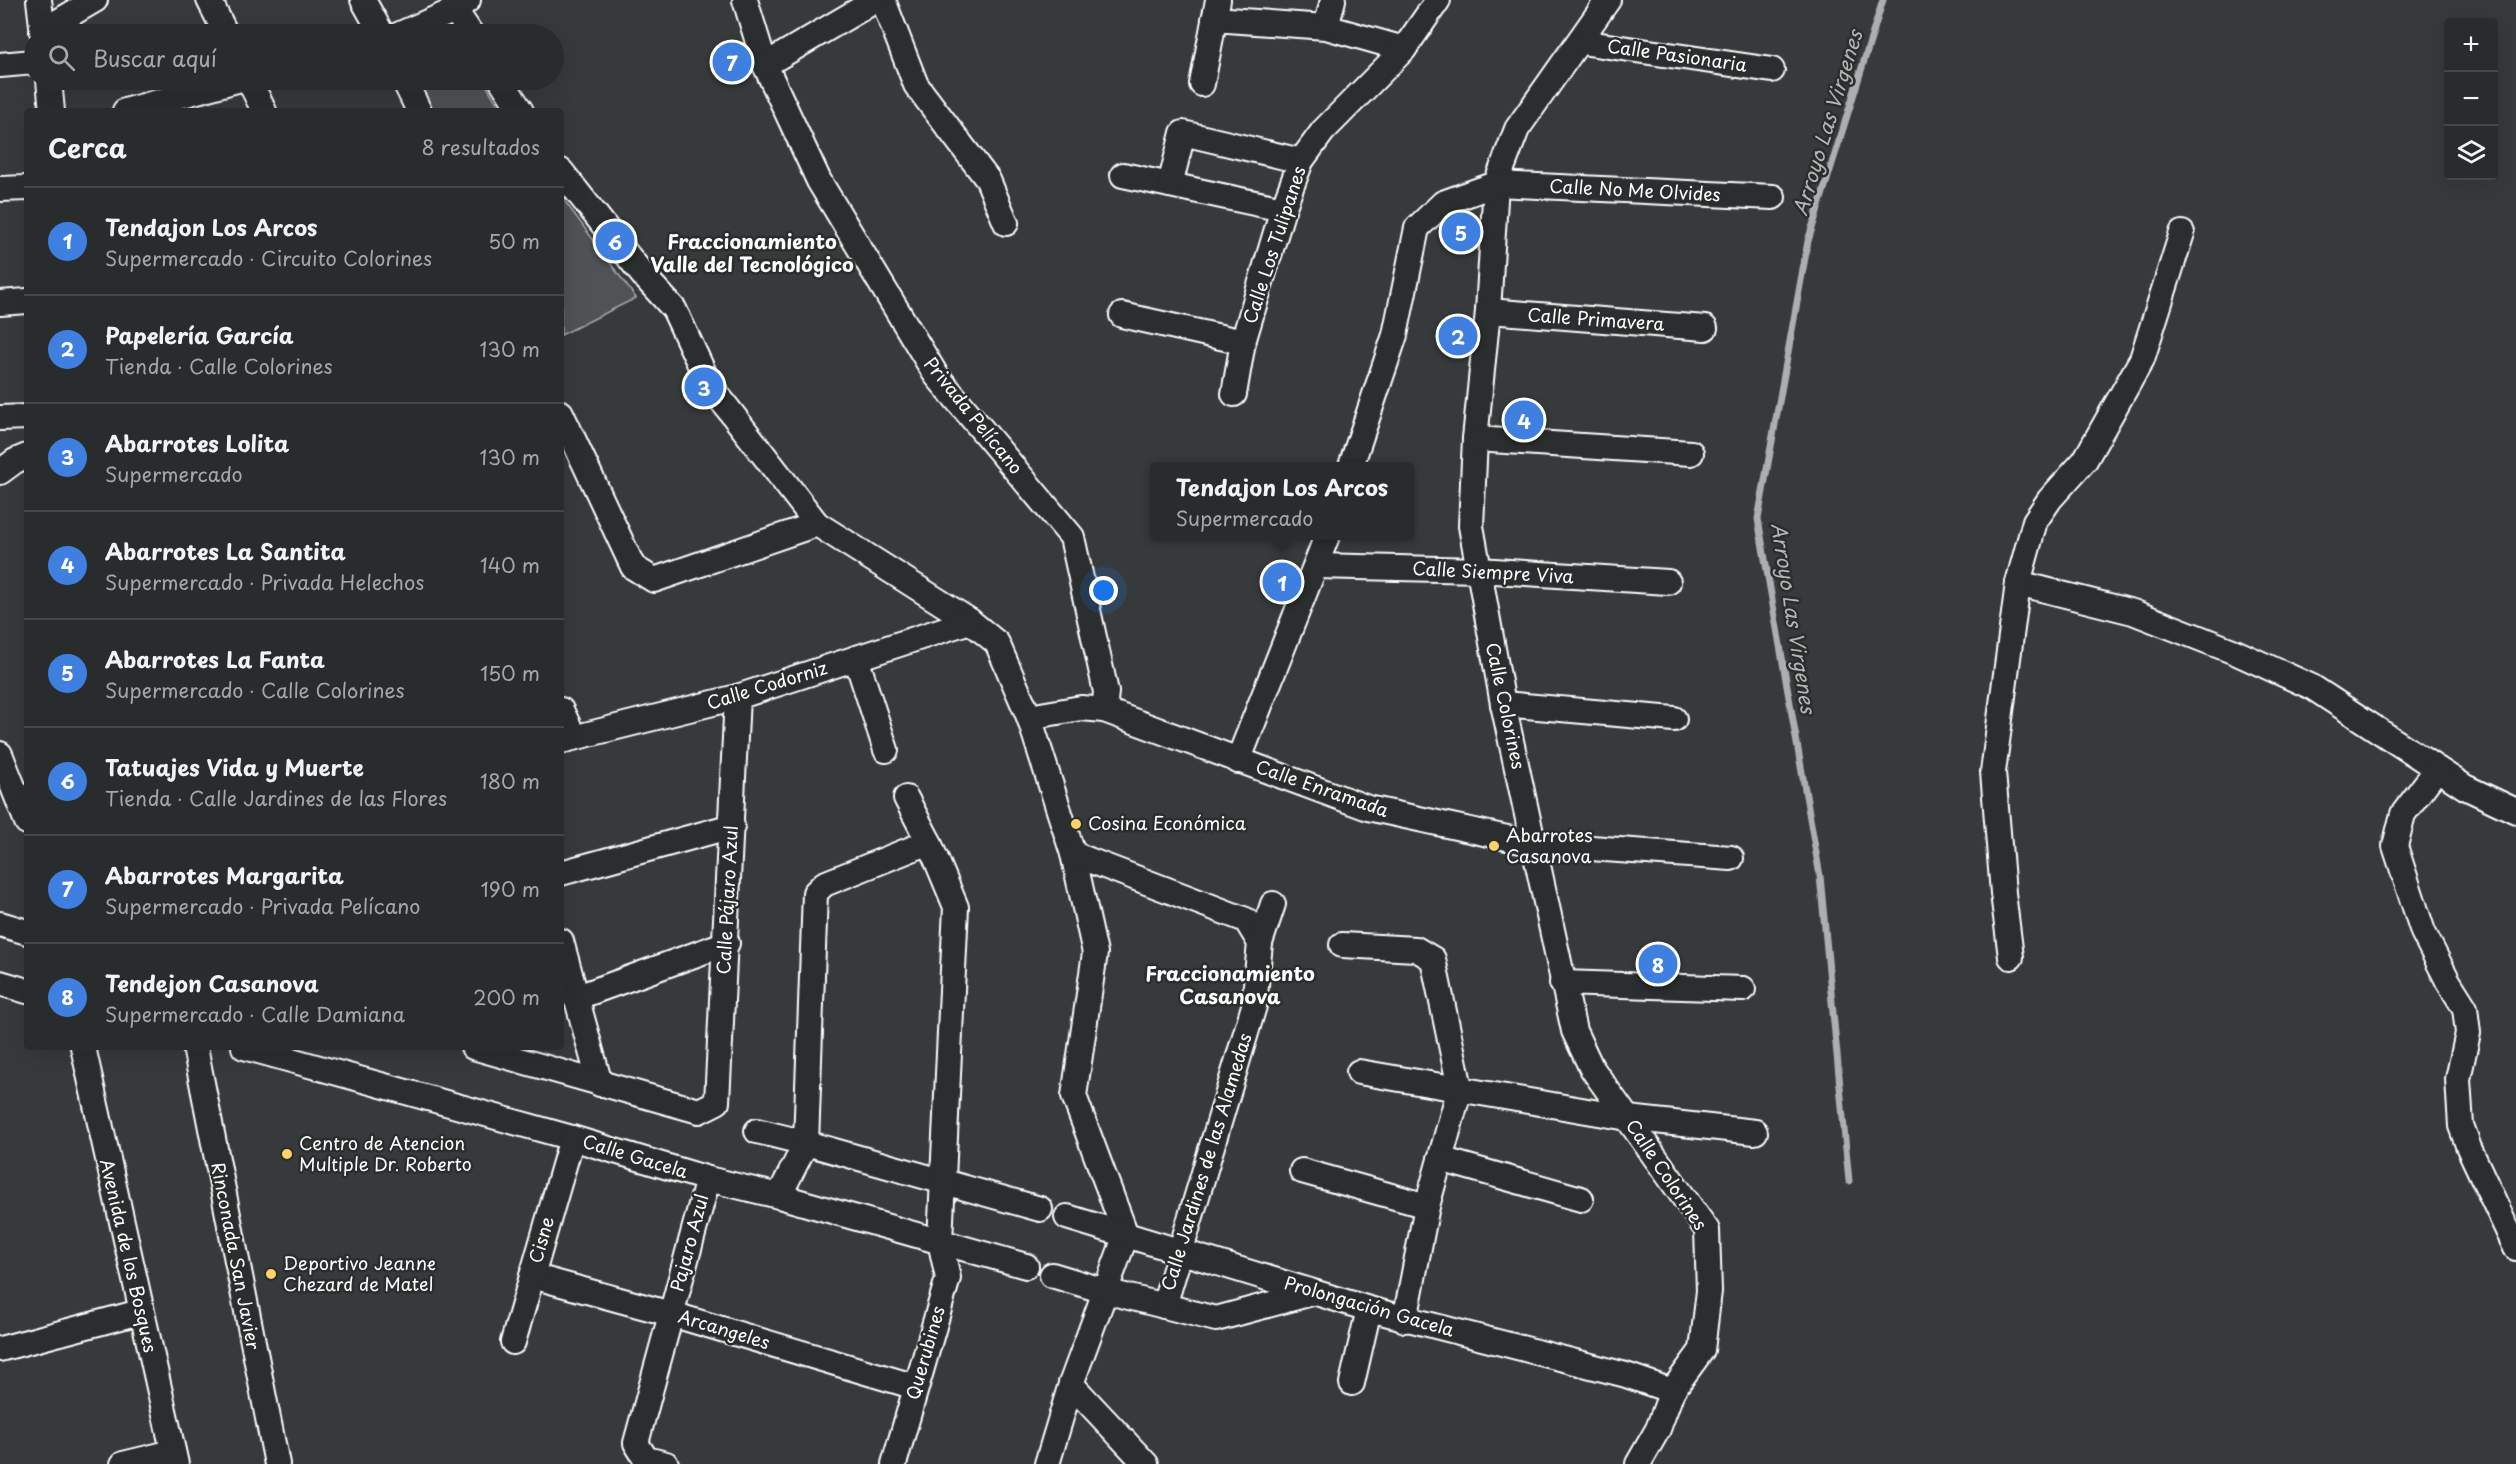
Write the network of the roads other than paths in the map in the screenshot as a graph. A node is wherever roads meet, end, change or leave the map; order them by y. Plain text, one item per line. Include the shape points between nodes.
1 (39, 0) edge
2 (95, 0) edge
3 (209, 0) edge
4 (363, 0) edge
5 (745, 0) edge
6 (876, 0) edge
7 (883, 0) edge
8 (1333, 0) edge
9 (1438, 0) edge
10 (1608, 0) edge
11 (461, 5) edge
12 (1216, 10) edge
13 (41, 24) edge
14 (56, 24) edge
15 (221, 24) edge
16 (376, 24) edge
17 (421, 24) edge
18 (468, 24) edge
19 (1326, 27) junction
20 (1581, 42) junction
21 (1404, 49) junction
22 (24, 63) edge
23 (0, 65) edge
24 (765, 65) junction
25 (1772, 70) dead end
26 (1202, 84) dead end
27 (50, 90) edge
28 (201, 90) edge
29 (254, 90) edge
30 (409, 90) edge
31 (508, 90) edge
32 (52, 108) edge
33 (136, 108) edge
34 (263, 108) edge
35 (418, 108) edge
36 (520, 108) edge
37 (1301, 161) junction
38 (564, 175) edge
39 (1123, 175) dead end
40 (1170, 184) junction
41 (1496, 184) junction
42 (24, 188) edge
43 (0, 189) edge
44 (1773, 197) dead end
45 (1283, 209) junction
46 (1006, 223) dead end
47 (2182, 233) dead end
48 (24, 301) edge
49 (0, 303) edge
50 (1488, 311) junction
51 (1122, 315) dead end
52 (1705, 328) dead end
53 (1243, 342) junction
54 (1234, 394) dead end
55 (24, 417) edge
56 (0, 418) edge
57 (564, 419) edge
58 (1475, 439) junction
59 (1691, 453) dead end
60 (24, 457) edge
61 (1352, 462) edge
62 (0, 472) edge
63 (817, 524) junction
64 (1326, 540) edge
65 (1317, 566) junction
66 (1479, 570) junction
67 (1668, 582) dead end
68 (2018, 583) junction
69 (969, 621) junction
70 (856, 658) junction
71 (737, 697) junction
72 (1503, 704) junction
73 (1104, 710) junction
74 (1029, 717) junction
75 (1674, 719) dead end
76 (564, 722) edge
77 (568, 739) edge
78 (886, 750) dead end
79 (0, 754) edge
80 (1238, 761) junction
81 (2437, 769) junction
82 (906, 798) dead end
83 (2516, 811) edge
84 (24, 814) edge
85 (732, 826) junction
86 (929, 842) junction
87 (1535, 844) junction
88 (1073, 854) junction
89 (1731, 858) dead end
90 (564, 872) edge
91 (1273, 904) dead end
92 (0, 924) edge
93 (24, 931) edge
94 (726, 943) junction
95 (1260, 943) junction
96 (1342, 945) dead end
97 (564, 952) edge
98 (2011, 957) dead end
99 (0, 983) edge
100 (1562, 983) junction
101 (24, 990) edge
102 (1743, 990) dead end
103 (575, 998) junction
104 (83, 1050) edge
105 (196, 1050) edge
106 (255, 1050) edge
107 (483, 1050) edge
108 (1359, 1072) dead end
109 (600, 1084) junction
110 (1460, 1088) junction
111 (1628, 1118) junction
112 (757, 1131) dead end
113 (1755, 1132) dead end
114 (572, 1138) junction
115 (806, 1143) junction
116 (1440, 1159) junction
117 (1302, 1171) dead end
118 (708, 1179) junction
119 (943, 1180) junction
120 (779, 1196) junction
121 (1581, 1199) dead end
122 (1427, 1206) junction
123 (1040, 1209) dead end
124 (1067, 1217) dead end
125 (1126, 1235) junction
126 (940, 1241) junction
127 (2516, 1248) edge
128 (1181, 1250) junction
129 (1026, 1266) dead end
130 (1052, 1275) dead end
131 (532, 1276) junction
132 (1105, 1292) junction
133 (1312, 1293) junction
134 (1164, 1306) junction
135 (1369, 1309) junction
136 (140, 1312) junction
137 (671, 1314) junction
138 (1406, 1320) junction
139 (513, 1342) dead end
140 (0, 1349) edge
141 (1352, 1383) dead end
142 (1071, 1384) junction
143 (916, 1387) junction
144 (1672, 1391) junction
145 (175, 1458) edge
146 (123, 1464) edge
147 (277, 1464) edge
148 (666, 1464) edge
149 (894, 1464) edge
150 (1047, 1464) edge
151 (1146, 1464) edge
152 (1638, 1464) edge

1 - 13 street
2 - 14 street
3 - 15 street
4 - 16 street
5 - 24 street, Privada Pelícano
6 - 24 street
7 - 46 street via 916,85 988,180
8 - 19 street
9 - 21 street, Calle Los Tulipanes
10 - 20 street, Calle Colorines
11 - 17 street
11 - 18 street
12 - 19 street
12 - 26 street
19 - 21 street
20 - 25 street, Calle Pasionaria
20 - 41 street, Calle Colorines via 1517,129
21 - 37 street, Calle Los Tulipanes via 1323,131
22 - 23 street
24 - 73 street, Privada Pelícano via 819,180 936,375 1072,537 1106,692
27 - 32 street
28 - 33 street
29 - 34 street
30 - 35 street
31 - 36 street
37 - 40 street via 1182,133
37 - 45 street, Calle Los Tulipanes
38 - 63 street via 674,309 709,384
39 - 40 street
40 - 45 street
41 - 44 street, Calle No Me Olvides
41 - 50 street, Calle Colorines
41 - 61 street via 1443,203 1417,228 1395,335
42 - 43 street
45 - 53 street, Calle Los Tulipanes
47 - 68 street via 2142,359 2085,460 2035,521
48 - 49 street
50 - 52 street, Calle Primavera
50 - 58 street, Calle Colorines
51 - 53 street
53 - 54 street, Calle Los Tulipanes
55 - 56 street
57 - 63 street via 633,567 654,580
58 - 59 street
58 - 66 street, Calle Colorines via 1471,526
60 - 62 street
63 - 69 street
64 - 65 street
65 - 66 street, Calle Siempre Viva
65 - 80 street
66 - 67 street, Calle Siempre Viva
66 - 72 street, Calle Colorines
68 - 81 street via 2133,612 2235,652 2312,687
68 - 98 street via 1994,772
69 - 70 street, Calle Codorniz
69 - 74 street via 997,643
70 - 71 street, Calle Codorniz
70 - 78 street
71 - 77 street, Calle Codorniz
71 - 85 street, Calle Pájaro Azul
72 - 75 street
72 - 87 street, Calle Colorines
73 - 74 street, Calle Enramada via 1081,708
73 - 80 street, Calle Enramada
74 - 88 street
76 - 77 street
79 - 84 street
80 - 87 street, Calle Enramada via 1368,808
81 - 83 street
81 - 127 street via 2403,814 2395,846 2423,932 2465,1008 2468,1033 2458,1079 2461,1126
82 - 86 street, Querubines
85 - 90 street
85 - 94 street, Calle Pájaro Azul
86 - 115 street via 824,884 815,893
86 - 119 street, Querubines via 956,907
87 - 89 street, Calle Enramada
87 - 100 street, Calle Colorines
88 - 95 street via 1246,920
88 - 125 street via 1095,953 1074,1096
91 - 95 street, Calle Jardines de las Alamedas
92 - 93 street
94 - 103 street
94 - 109 street, Calle Pájaro Azul via 717,1102 699,1111
95 - 128 street, Calle Jardines de las Alamedas via 1254,1006
96 - 110 street via 1416,949 1433,959
97 - 103 street
99 - 101 street
100 - 102 street
100 - 111 street, Calle Colorines via 1574,1031 1591,1067
103 - 109 street
104 - 136 street, Avenida de los Bosques
105 - 147 street, Rinconada San Javier
106 - 114 street, Calle Gacela
107 - 109 street
108 - 110 street
110 - 111 street
110 - 116 street
111 - 113 street
111 - 144 street, Calle Colorines via 1707,1230 1709,1291 1701,1350
112 - 115 street
114 - 118 street, Calle Gacela
114 - 131 street, Cisne
115 - 119 street
115 - 120 street
116 - 121 street
116 - 122 street
117 - 122 street
118 - 120 street, Calle Gacela
118 - 137 street, Pajaro Azul
119 - 123 street
119 - 126 street, Querubines
120 - 126 street, Calle Gacela
122 - 138 street
124 - 125 street, Prolongación Gacela
125 - 128 street, Prolongación Gacela
125 - 132 street
126 - 129 street, Calle Gacela
126 - 143 street, Querubines via 948,1278
128 - 133 street, Prolongación Gacela
128 - 134 street, Calle Jardines de las Alamedas
130 - 132 street
131 - 137 street, Arcangeles
131 - 139 street, Cisne
132 - 134 street
132 - 142 street
133 - 134 street via 1216,1319
133 - 135 street, Prolongación Gacela
135 - 138 street, Prolongación Gacela
135 - 141 street
136 - 140 street
136 - 145 street, Avenida de los Bosques
137 - 143 street, Arcangeles
137 - 148 street, Pajaro Azul via 636,1443 646,1459
138 - 144 street, Prolongación Gacela via 1626,1375
142 - 150 street
142 - 151 street
143 - 149 street, Querubines
144 - 152 street, Calle Colorines via 1658,1429
145 - 146 street

